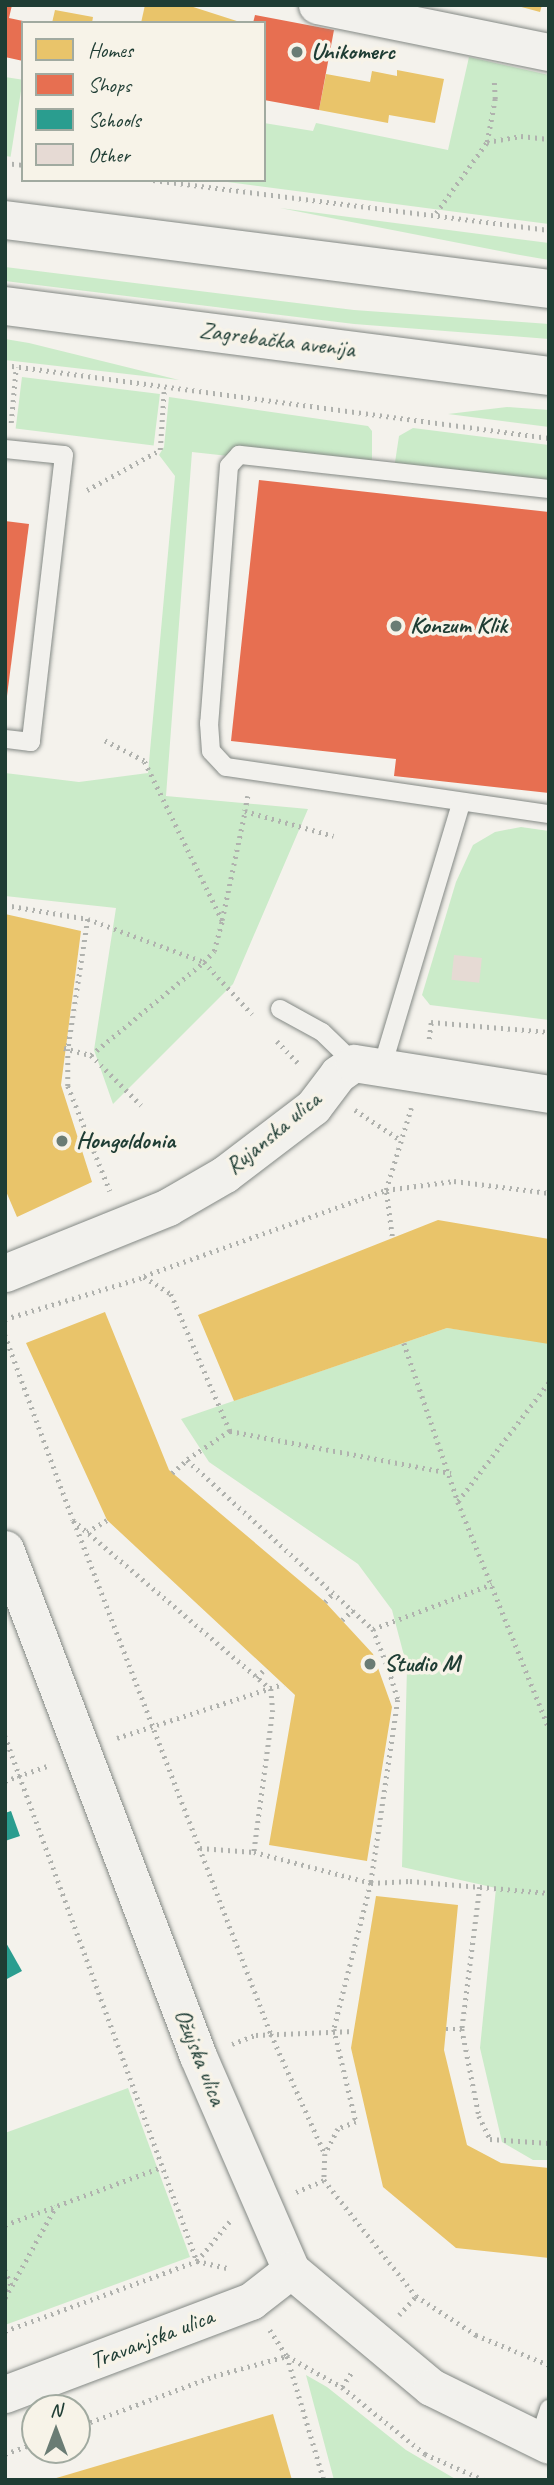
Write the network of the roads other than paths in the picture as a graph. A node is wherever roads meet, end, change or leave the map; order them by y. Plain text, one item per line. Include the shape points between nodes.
1 (317, 5) edge
2 (549, 52) edge
3 (5, 220) edge
4 (549, 289) edge
5 (5, 306) edge
6 (549, 376) edge
7 (7, 443) edge
8 (549, 489) edge
9 (5, 739) edge
10 (461, 803) junction
11 (549, 814) edge
12 (280, 1009) dead end
13 (368, 1065) junction
14 (549, 1094) edge
15 (5, 1273) edge
16 (5, 1549) edge
17 (291, 2270) junction
18 (5, 2394) edge
19 (545, 2431) edge

1 - 2 street
3 - 4 main road
5 - 6 main road, Zagrebačka avenija
7 - 9 lane via 64,455 31,742
8 - 10 lane via 239,455 229,466 211,751 226,767
10 - 11 lane
10 - 13 lane
12 - 13 lane
13 - 14 street
13 - 15 street, Rujanska ulica via 325,1091 313,1107 225,1174 124,1226
16 - 17 street, Ožujska ulica via 198,2056
17 - 18 street, Travanjska ulica via 251,2301
17 - 19 street, Ožujska ulica via 431,2387

